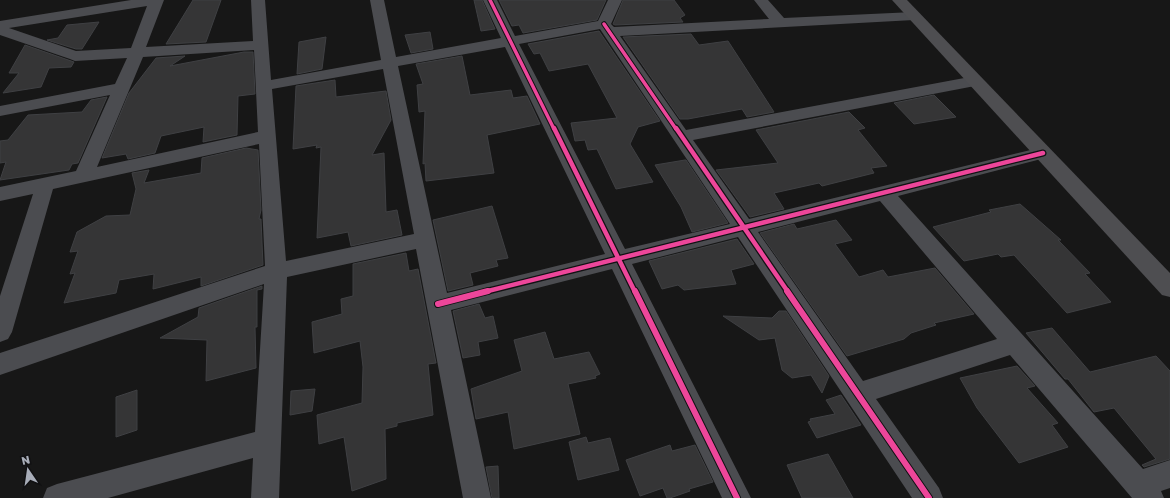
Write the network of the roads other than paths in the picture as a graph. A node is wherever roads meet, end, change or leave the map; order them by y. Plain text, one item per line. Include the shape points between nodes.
1 (156, 0) edge
2 (258, 0) edge
3 (378, 0) edge
4 (490, 0) edge
5 (615, 0) edge
6 (761, 0) edge
7 (899, 0) edge
8 (102, 4) edge
9 (914, 16) junction
10 (780, 23) junction
11 (0, 25) edge
12 (607, 28) junction
13 (0, 30) edge
14 (510, 42) junction
15 (261, 45) junction
16 (136, 54) junction
17 (390, 64) junction
18 (975, 81) junction
19 (264, 86) junction
20 (121, 88) junction
21 (0, 111) edge
22 (267, 136) junction
23 (681, 137) junction
24 (1043, 153) junction
25 (83, 176) junction
26 (45, 185) junction
27 (884, 193) junction
28 (0, 194) edge
29 (744, 228) junction
30 (425, 239) junction
31 (618, 259) junction
32 (276, 271) junction
33 (1170, 288) edge
34 (438, 304) junction
35 (0, 332) edge
36 (1015, 343) junction
37 (0, 364) edge
38 (857, 394) junction
39 (268, 442) junction
40 (1170, 474) edge
41 (1144, 491) edge
42 (58, 498) edge
43 (265, 498) edge
44 (477, 498) edge
45 (737, 498) edge
46 (930, 498) edge

1 - 8 street
1 - 16 street
2 - 15 street
3 - 17 street
4 - 14 street
5 - 12 street
6 - 10 street
7 - 9 highway
8 - 11 street
9 - 10 street
9 - 18 highway
10 - 12 street
12 - 14 street
12 - 23 street
13 - 16 street via 75,56
14 - 17 street
14 - 31 street
15 - 16 street
15 - 19 street
16 - 20 street
17 - 19 street
17 - 30 street
18 - 23 street
18 - 24 highway
19 - 22 street
20 - 21 street
20 - 25 street
22 - 25 street
22 - 32 street
23 - 29 street
24 - 27 street
24 - 33 highway
25 - 26 street
26 - 28 street
26 - 35 street
27 - 29 street
27 - 36 street
29 - 31 street
29 - 38 street
30 - 32 street
30 - 34 street
31 - 34 street
31 - 45 street
32 - 37 street
32 - 39 street
34 - 44 street
36 - 38 street
36 - 41 street
38 - 46 street
39 - 42 street
39 - 43 street
40 - 41 street

